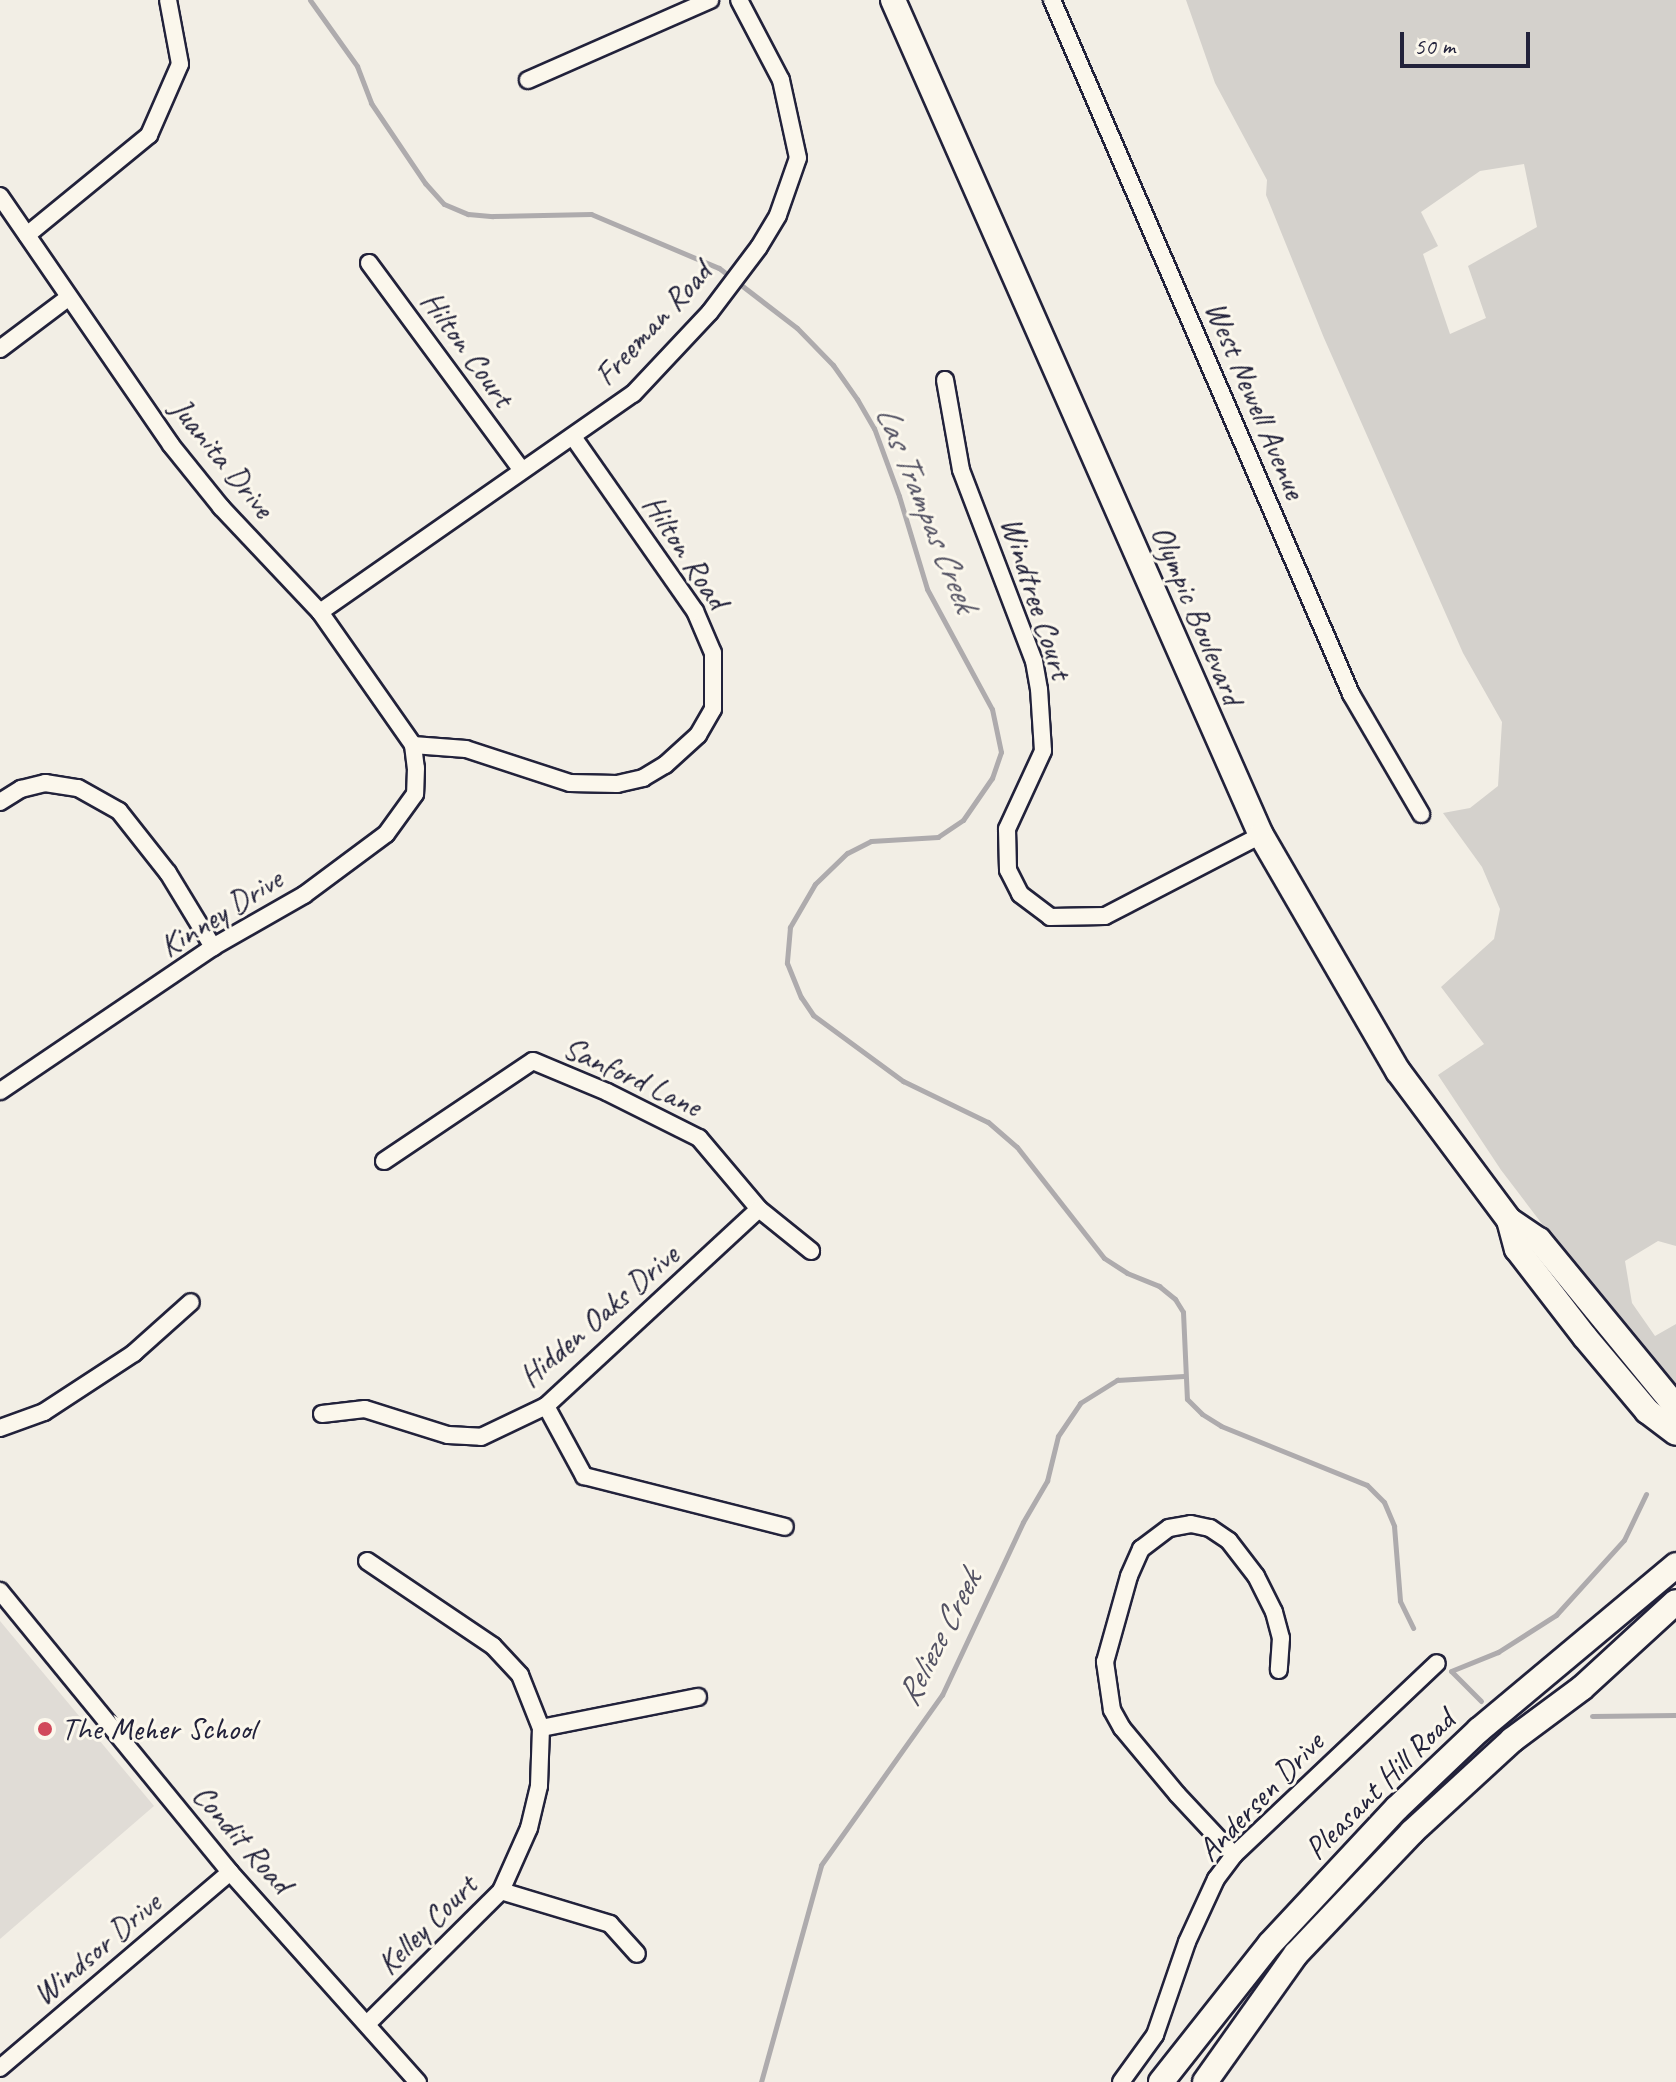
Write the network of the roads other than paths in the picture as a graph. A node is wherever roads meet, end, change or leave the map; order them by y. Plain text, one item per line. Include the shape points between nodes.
1 (168, 0) edge
2 (710, 0) edge
3 (739, 0) edge
4 (893, 0) edge
5 (1052, 0) edge
6 (528, 80) dead end
7 (0, 196) edge
8 (27, 235) junction
9 (369, 263) dead end
10 (68, 298) junction
11 (0, 349) edge
12 (945, 380) dead end
13 (573, 437) junction
14 (521, 469) junction
15 (320, 612) junction
16 (413, 745) junction
17 (0, 802) edge
18 (1421, 814) dead end
19 (1261, 835) junction
20 (213, 947) junction
21 (0, 1091) edge
22 (384, 1161) dead end
23 (759, 1209) junction
24 (1509, 1220) junction
25 (811, 1251) dead end
26 (191, 1302) dead end
27 (546, 1406) junction
28 (1676, 1407) edge
29 (1647, 1411) junction
30 (322, 1414) dead end
31 (0, 1428) edge
32 (1676, 1433) edge
33 (1676, 1454) edge
34 (785, 1527) dead end
35 (367, 1561) dead end
36 (1676, 1565) edge
37 (0, 1591) edge
38 (1676, 1602) edge
39 (1676, 1621) edge
40 (1437, 1663) dead end
41 (1279, 1670) dead end
42 (1582, 1688) junction
43 (698, 1697) dead end
44 (541, 1728) junction
45 (1234, 1855) junction
46 (230, 1872) junction
47 (501, 1891) junction
48 (637, 1954) dead end
49 (368, 2023) junction
50 (0, 2068) edge
51 (418, 2082) edge
52 (1121, 2082) edge
53 (1161, 2082) edge
54 (1205, 2082) edge

1 - 8 street via 180,64 149,135
2 - 6 street
3 - 13 street, Freeman Road via 781,80 798,158 778,215 710,312 633,394
4 - 19 main road, Olympic Boulevard
5 - 18 street, West Newell Avenue via 1351,694
7 - 8 street, Juanita Drive
8 - 10 street, Juanita Drive
9 - 14 street, Hilton Court
10 - 11 street
10 - 15 street, Juanita Drive via 171,445
12 - 19 street, Windtree Court via 961,470 1034,661 1039,689 1043,751 1007,829 1008,870 1020,894 1050,917 1105,916
13 - 14 street, Freeman Road
13 - 16 street, Hilton Road via 695,611 713,653 713,709 698,735 665,765 617,784 570,783 466,749
14 - 15 street, Freeman Road
15 - 16 street, Juanita Drive
16 - 20 street, Kinney Drive via 415,794 386,834 304,895
17 - 20 street via 21,789 53,784 78,788 119,811 168,873
19 - 24 main road, Olympic Boulevard via 1398,1071
20 - 21 street, Kinney Drive
22 - 23 street, Sanford Lane via 533,1061 699,1138
23 - 25 street
23 - 27 street, Hidden Oaks Drive
24 - 28 main road, Olympic Boulevard via 1539,1240
24 - 29 main road, Olympic Boulevard via 1517,1249
26 - 31 street via 134,1353 44,1412
27 - 30 street, Hidden Oaks Drive via 481,1437 448,1435 365,1409
27 - 34 street via 584,1476
29 - 32 main road, Olympic Boulevard
29 - 33 main road
35 - 44 street, Kelley Court via 493,1646 520,1675
36 - 53 main road, Pleasant Hill Road via 1479,1730 1397,1808 1270,1944
37 - 46 street, Condit Road
38 - 42 main road, Pleasant Hill Road
39 - 42 main road
40 - 45 street, Andersen Drive
41 - 45 street via 1281,1638 1274,1612 1256,1576 1229,1541 1210,1528 1191,1524 1169,1528 1141,1549 1105,1662 1112,1710 1169,1785
42 - 54 main road, Pleasant Hill Road via 1512,1740 1412,1832 1296,1954
43 - 44 street
44 - 47 street, Kelley Court via 539,1786 529,1828
45 - 52 street, Andersen Drive via 1216,1879 1187,1942 1155,2035
46 - 49 street, Condit Road
46 - 50 street, Windsor Drive
47 - 48 street via 610,1924
47 - 49 street, Kelley Court
49 - 51 street, Condit Road

